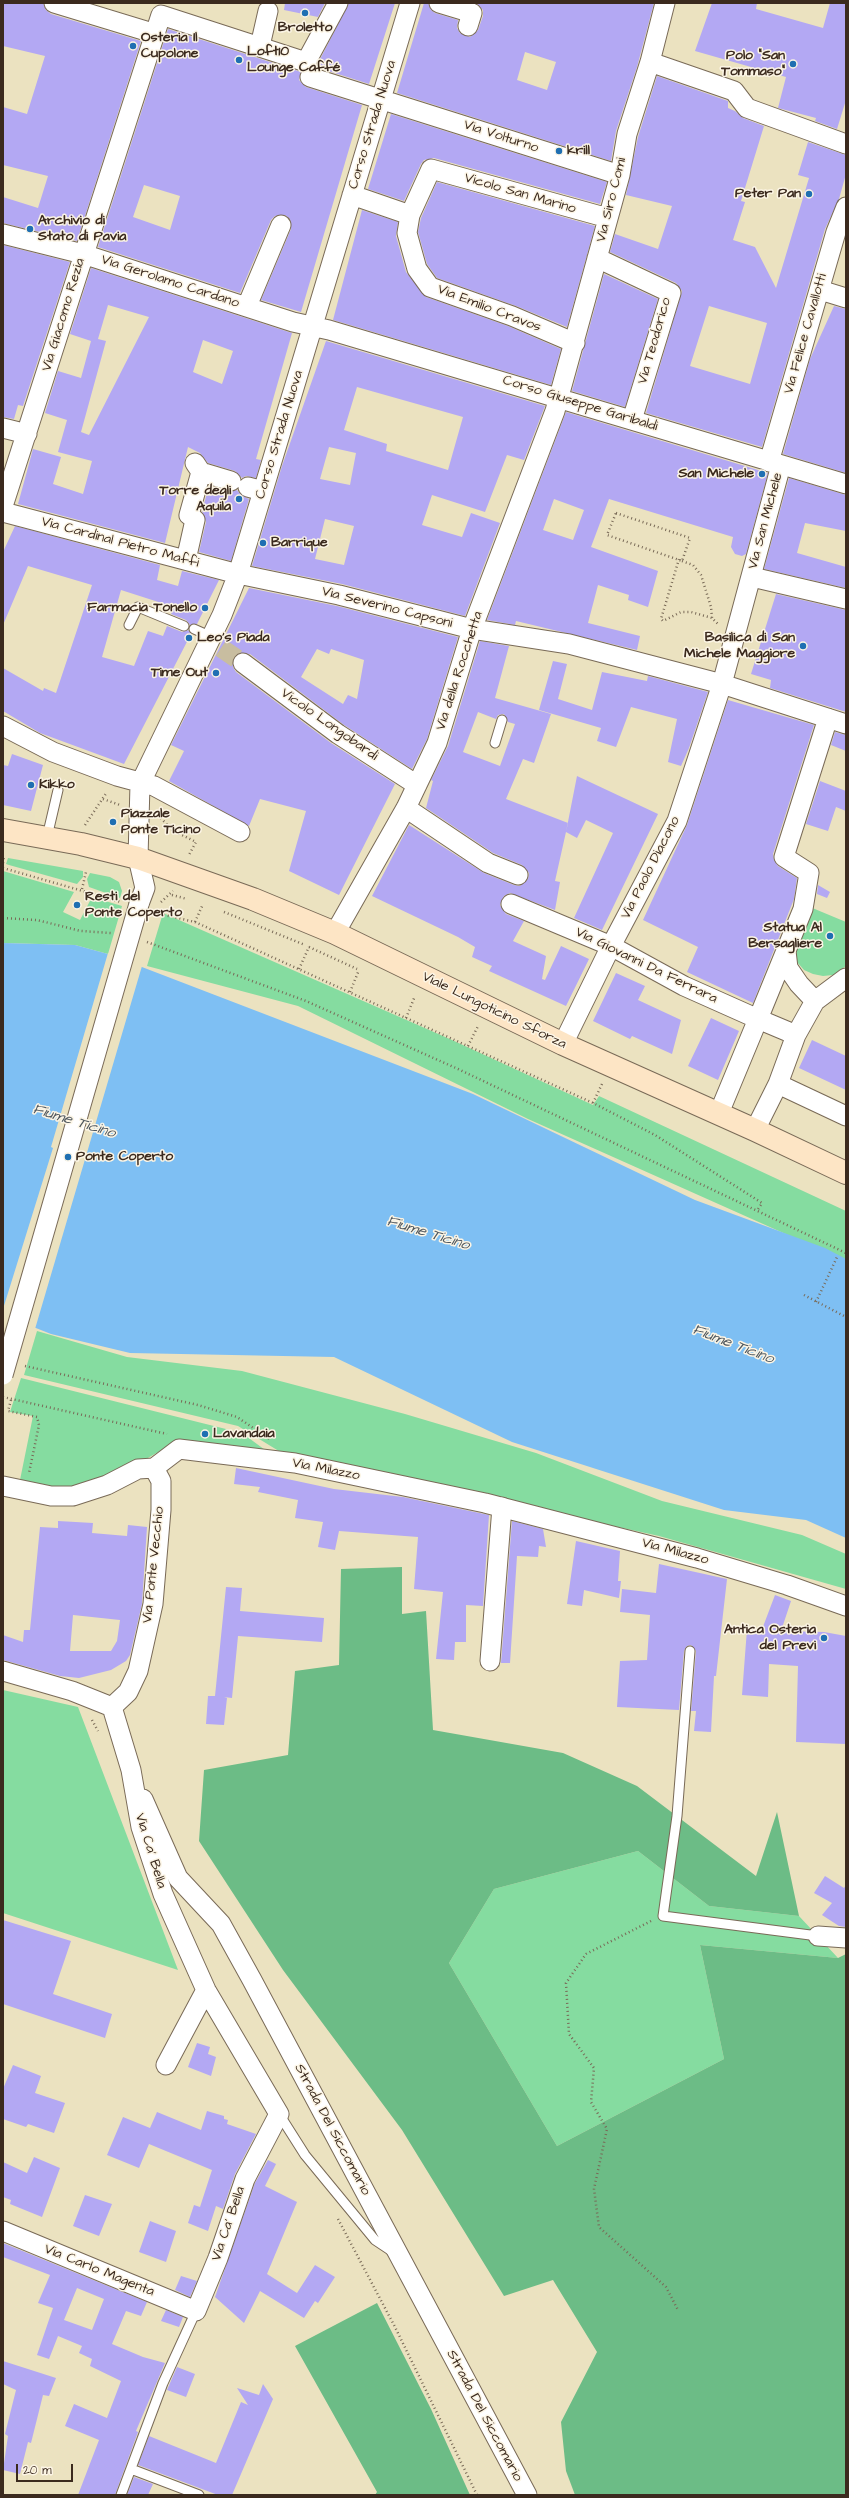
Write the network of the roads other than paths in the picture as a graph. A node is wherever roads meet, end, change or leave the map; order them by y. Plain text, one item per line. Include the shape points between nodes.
1 (54, 3) edge
2 (338, 3) edge
3 (410, 3) edge
4 (439, 3) edge
5 (665, 3) edge
6 (268, 11) dead end
7 (464, 14) dead end
8 (156, 34) junction
9 (260, 46) junction
10 (650, 62) junction
11 (308, 70) junction
12 (381, 99) junction
13 (846, 144) edge
14 (431, 169) joint
15 (620, 175) junction
16 (352, 195) junction
17 (846, 207) edge
18 (410, 215) junction
19 (608, 218) junction
20 (280, 225) dead end
21 (841, 233) edge
22 (3, 234) edge
23 (82, 254) junction
24 (597, 258) junction
25 (820, 290) junction
26 (846, 298) edge
27 (247, 306) junction
28 (313, 326) junction
29 (575, 343) junction
30 (559, 397) junction
31 (632, 420) junction
32 (3, 428) edge
33 (27, 434) junction
34 (775, 463) junction
35 (846, 484) edge
36 (247, 486) junction
37 (3, 506) edge
38 (3, 512) edge
39 (186, 560) junction
40 (238, 574) junction
41 (752, 577) junction
42 (846, 600) edge
43 (128, 625) dead end
44 (184, 626) dead end
45 (194, 629) dead end
46 (472, 629) junction
47 (737, 629) joint
48 (214, 642) junction
49 (243, 663) tunnel mouth
50 (722, 684) junction
51 (828, 718) junction
52 (502, 720) dead end
53 (846, 724) edge
54 (3, 726) edge
55 (496, 743) dead end
56 (140, 784) junction
57 (417, 785) junction
58 (58, 790) dead end
59 (406, 808) junction
60 (3, 830) edge
61 (240, 832) dead end
62 (46, 838) junction
63 (138, 858) junction
64 (518, 875) dead end
65 (512, 904) dead end
66 (335, 933) junction
67 (611, 946) junction
68 (786, 951) junction
69 (846, 978) edge
70 (815, 1001) junction
71 (758, 1019) junction
72 (796, 1035) junction
73 (563, 1044) junction
74 (778, 1084) junction
75 (719, 1113) junction
76 (846, 1116) edge
77 (756, 1130) junction
78 (846, 1173) edge
79 (10, 1370) edge
80 (154, 1468) junction
81 (3, 1486) edge
82 (502, 1507) junction
83 (846, 1606) edge
84 (690, 1651) dead end
85 (490, 1661) dead end
86 (3, 1671) edge
87 (112, 1707) junction
88 (131, 1770) junction
89 (818, 1936) joint
90 (846, 1938) edge
91 (206, 1990) junction
92 (166, 2065) dead end
93 (278, 2114) junction
94 (3, 2231) edge
95 (398, 2256) junction
96 (196, 2311) junction
97 (131, 2469) junction
98 (121, 2495) edge
99 (199, 2495) edge
100 (527, 2495) edge

1 - 8 street
2 - 11 street
3 - 12 street, Corso Strada Nuova
4 - 7 street
5 - 10 street, Via Siro Comi
6 - 9 street
8 - 9 street, Via Giacomo Rezia via 161,15
8 - 23 street, Via Giacomo Rezia
9 - 11 street, Via Volturno
10 - 13 street via 734,91 747,108
10 - 15 street, Via Siro Comi via 627,134
11 - 12 street, Via Volturno
12 - 15 street, Via Volturno
12 - 16 street, Corso Strada Nuova
14 - 18 street, Via Emilio Cravos
14 - 19 street, Vicolo San Marino
15 - 19 street, Via Siro Comi
16 - 18 street
16 - 28 street, Corso Strada Nuova
17 - 21 street, Via Felice Cavallotti
18 - 29 street, Via Emilio Cravos via 407,233 415,262 430,287 512,316
19 - 24 street, Via Siro Comi
20 - 27 street
21 - 25 street, Via Felice Cavallotti
22 - 23 street, Via Gerolamo Cardano
23 - 27 street, Via Gerolamo Cardano
23 - 33 street, Via Giacomo Rezia
24 - 29 street, Via Siro Comi
24 - 31 street, Via Teodorico via 671,293
25 - 26 street
25 - 34 street, Via Felice Cavallotti
27 - 28 street, Via Gerolamo Cardano
28 - 30 street, Corso Giuseppe Garibaldi
28 - 36 street, Corso Strada Nuova
29 - 30 street, Via Siro Comi
30 - 31 street, Corso Giuseppe Garibaldi
30 - 46 street, Via della Rocchetta
31 - 34 street, Corso Giuseppe Garibaldi
32 - 33 street
33 - 37 street, Via Giacomo Rezia
34 - 35 street, Corso Giuseppe Garibaldi
34 - 41 street, Via San Michele
36 - 39 street via 198,468 189,515 195,520
36 - 40 street, Corso Strada Nuova
38 - 39 street, Via Cardinal Pietro Maffi
39 - 40 street, Via Cardinal Pietro Maffi
40 - 46 street, Via Severino Capsoni via 339,595
40 - 48 street, Corso Strada Nuova
41 - 42 street
41 - 47 street, Via San Michele
43 - 44 lane via 138,607
45 - 48 lane
46 - 50 street, Via Severino Capsoni via 569,644
46 - 57 street, Via della Rocchetta via 437,743
47 - 50 street, Via Paolo Diacono
48 - 56 street, Corso Strada Nuova
49 - 57 street, Vicolo Longobardi via 338,734
50 - 51 street, Via Severino Capsoni
50 - 67 street, Via Paolo Diacono via 677,821
51 - 53 street, Via Severino Capsoni
51 - 68 street via 784,857 809,874 803,909
52 - 55 lane
54 - 56 street via 53,752
56 - 61 street via 154,786
56 - 63 street, Corso Strada Nuova
57 - 59 street, Via della Rocchetta
58 - 62 lane
59 - 64 street via 488,863
59 - 66 street, Via della Rocchetta
60 - 62 main road, Viale Lungoticino Sforza
62 - 63 main road, Viale Lungoticino Sforza
63 - 66 main road, Viale Lungoticino Sforza via 212,883
63 - 79 street, bridge via 145,888
65 - 67 street, Via Giovanni Da Ferrara
66 - 73 main road, Viale Lungoticino Sforza
67 - 71 street, Via Giovanni Da Ferrara via 684,986
67 - 73 street, Via Paolo Diacono
68 - 70 street via 788,968 798,984
68 - 71 street
69 - 70 street
70 - 72 street
71 - 72 street, Via Giovanni Da Ferrara
71 - 75 street
72 - 74 street
73 - 75 main road, Viale Lungoticino Sforza
74 - 76 street
74 - 77 street
75 - 77 main road, Viale Lungoticino Sforza
77 - 78 main road, Viale Lungoticino Sforza
80 - 81 street via 138,1468 107,1485 73,1496 51,1496
80 - 82 street, Via Milazzo via 179,1449 295,1463
80 - 87 street, Via Ponte Vecchio via 161,1481 161,1510 153,1604 138,1671 128,1692
82 - 83 street, Via Milazzo via 697,1558
82 - 85 street
84 - 89 lane via 677,1816 663,1916
86 - 87 street via 72,1691
87 - 88 street, Via Ca' Bella
88 - 91 street, Via Ca' Bella via 141,1827 163,1894
88 - 95 street, Strada Del Siccomario via 178,1878 220,1924
89 - 90 street
91 - 92 street
91 - 93 street, Via Ca' Bella
93 - 95 lane via 309,2160 375,2240
93 - 96 street, Via Ca' Bella via 245,2179 218,2258
94 - 96 street, Via Carlo Magenta
95 - 100 street, Strada Del Siccomario
96 - 97 lane, Via Ca' Bella via 163,2383
97 - 98 lane, Via Ca' Bella
97 - 99 lane

